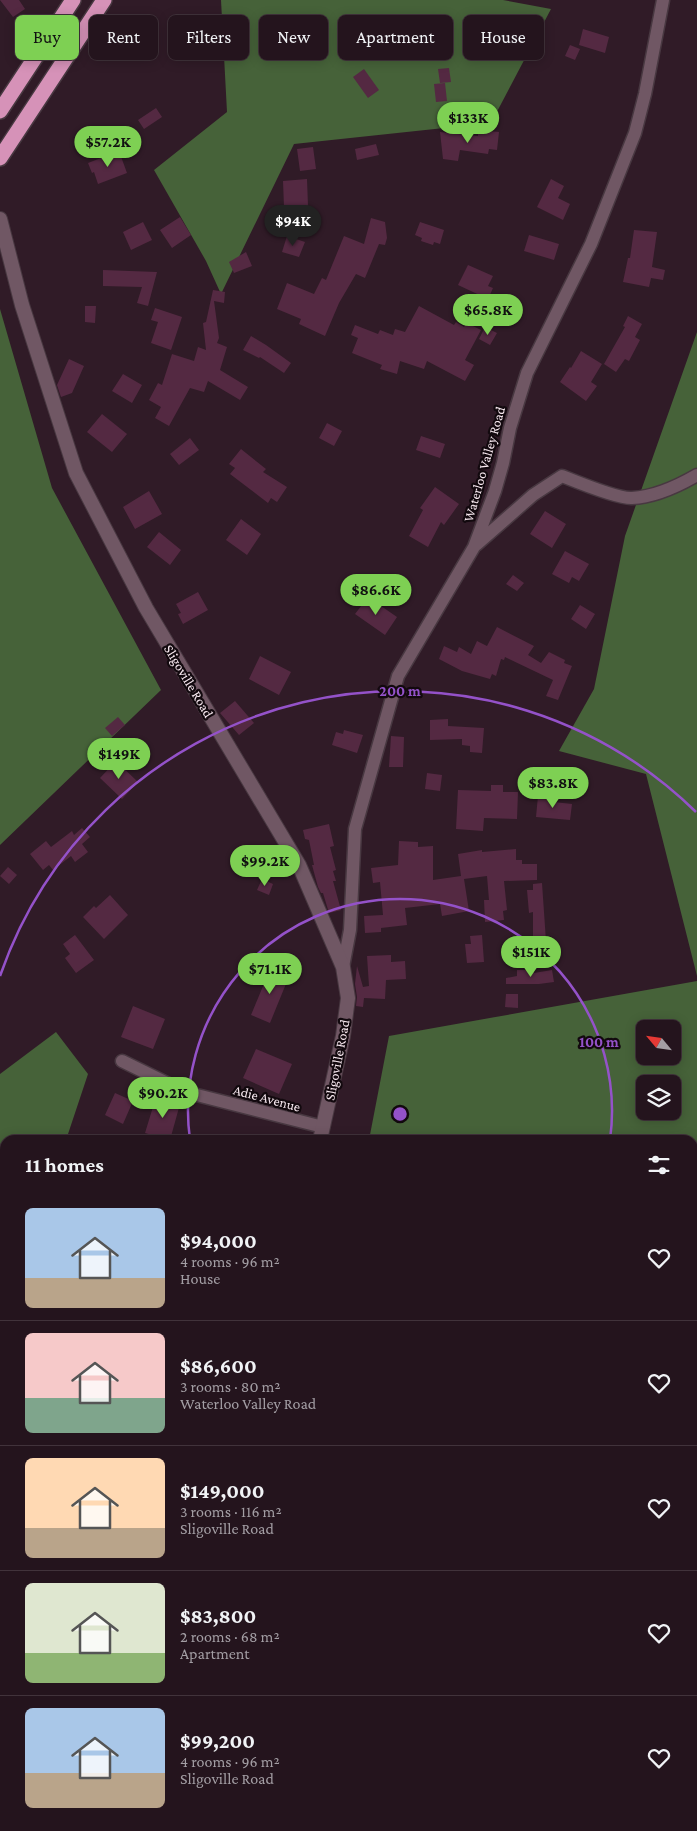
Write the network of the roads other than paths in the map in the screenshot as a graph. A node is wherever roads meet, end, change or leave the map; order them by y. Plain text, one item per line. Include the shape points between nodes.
1 (73, 0) edge
2 (104, 0) edge
3 (663, 0) edge
4 (0, 111) edge
5 (0, 158) edge
6 (0, 219) edge
7 (697, 475) edge
8 (474, 547) junction
9 (343, 967) junction
10 (122, 1061) dead end
11 (321, 1134) edge

1 - 4 highway
2 - 5 highway
3 - 8 street, Waterloo Valley Road via 635,133 591,244 527,373 495,491
6 - 9 street, Sligoville Road via 22,305 76,473 146,608 299,866
7 - 8 street via 673,488 631,499 562,476 533,495
8 - 9 street, Waterloo Valley Road via 398,676 355,829 350,930
9 - 11 street, Sligoville Road via 348,998 343,1036
10 - 11 street, Adie Avenue via 185,1092

